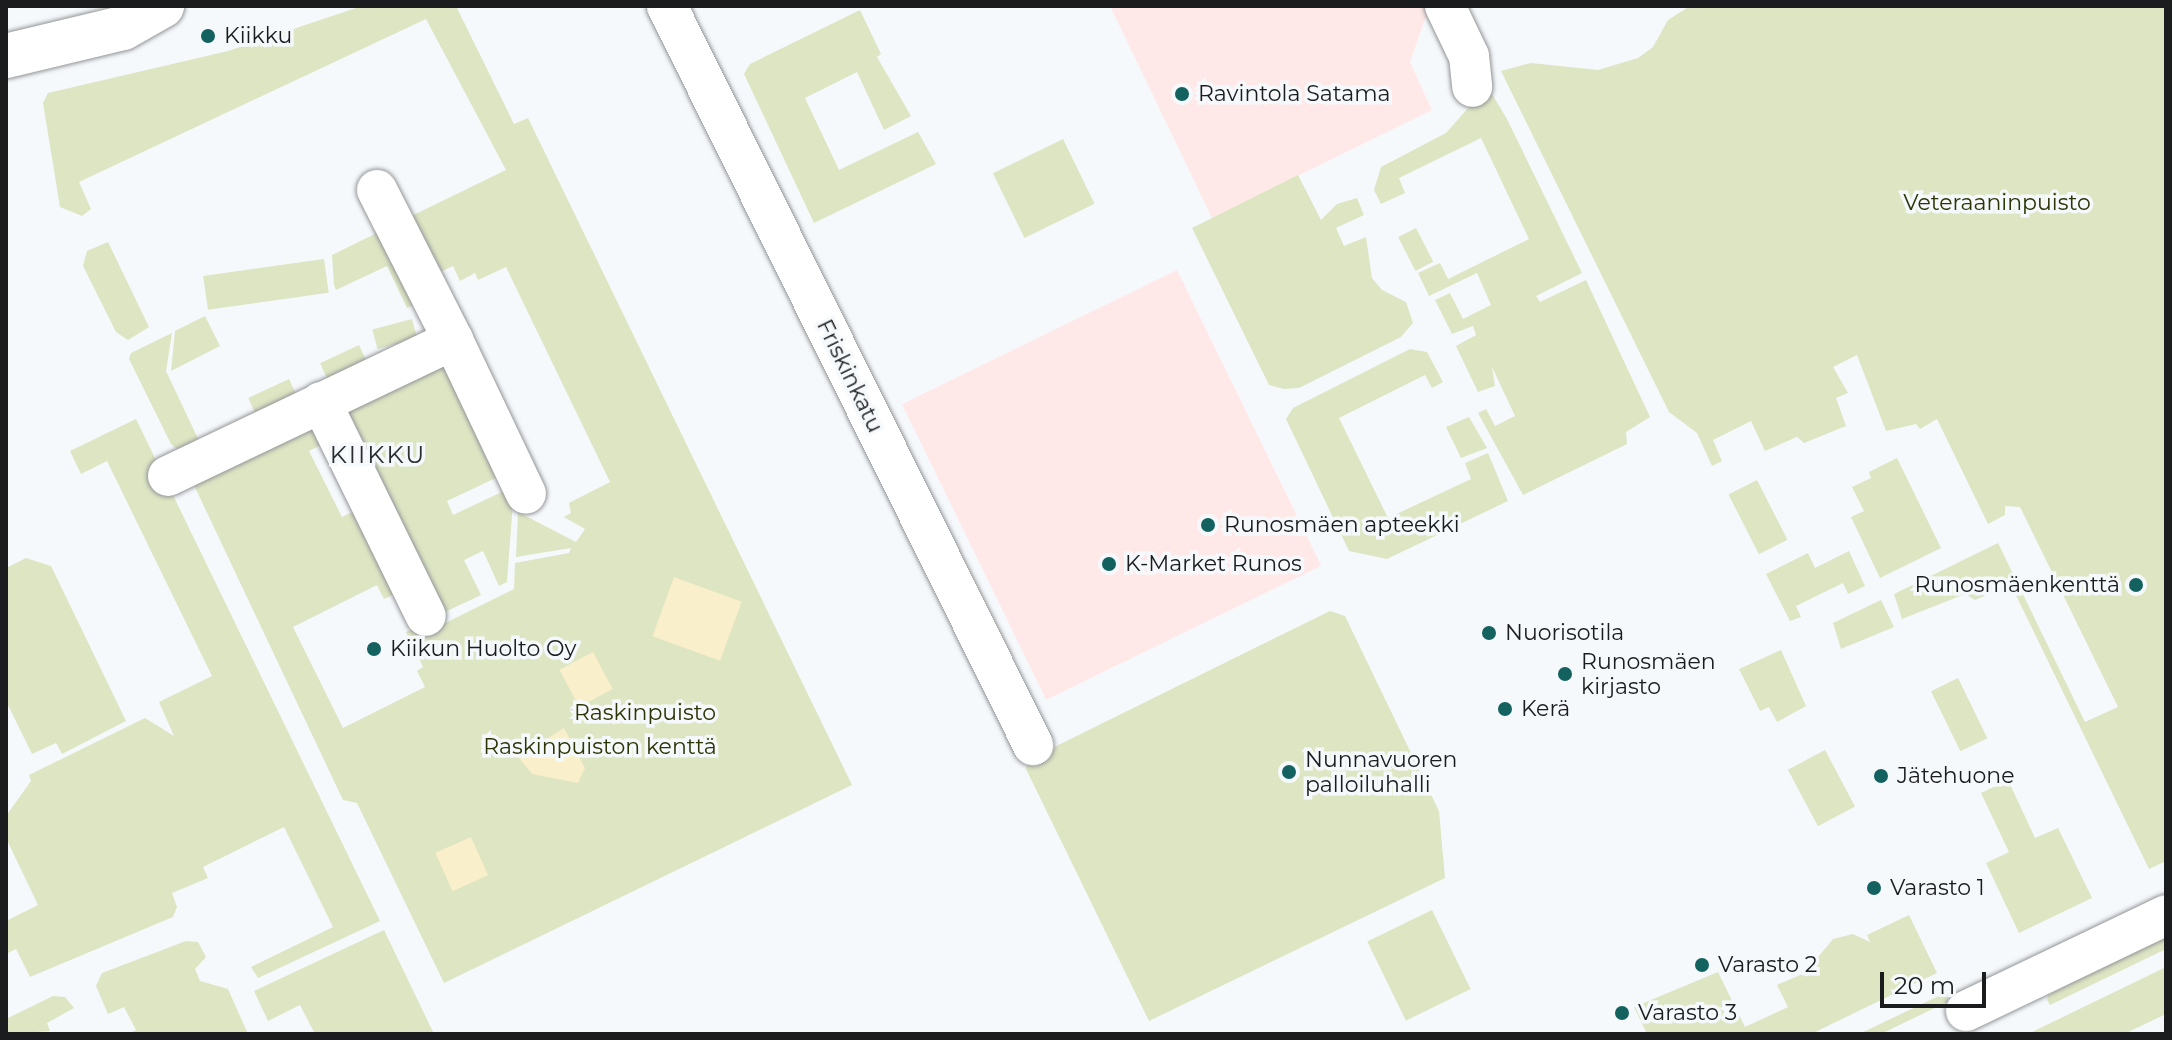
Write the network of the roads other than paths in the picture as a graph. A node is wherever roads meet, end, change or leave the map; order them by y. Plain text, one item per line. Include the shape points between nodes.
1 (162, 6) edge
2 (667, 6) edge
3 (1445, 6) edge
4 (6, 56) edge
5 (1472, 87) dead end
6 (377, 190) dead end
7 (453, 340) junction
8 (321, 402) junction
9 (168, 476) dead end
10 (526, 494) dead end
11 (426, 616) dead end
12 (1033, 745) dead end
13 (2166, 915) edge
14 (1966, 1011) dead end

1 - 4 street via 123,28
2 - 12 street, Friskinkatu
3 - 5 street via 1469,56
6 - 7 street
7 - 8 street
7 - 10 street
8 - 9 street
8 - 11 street
13 - 14 street

